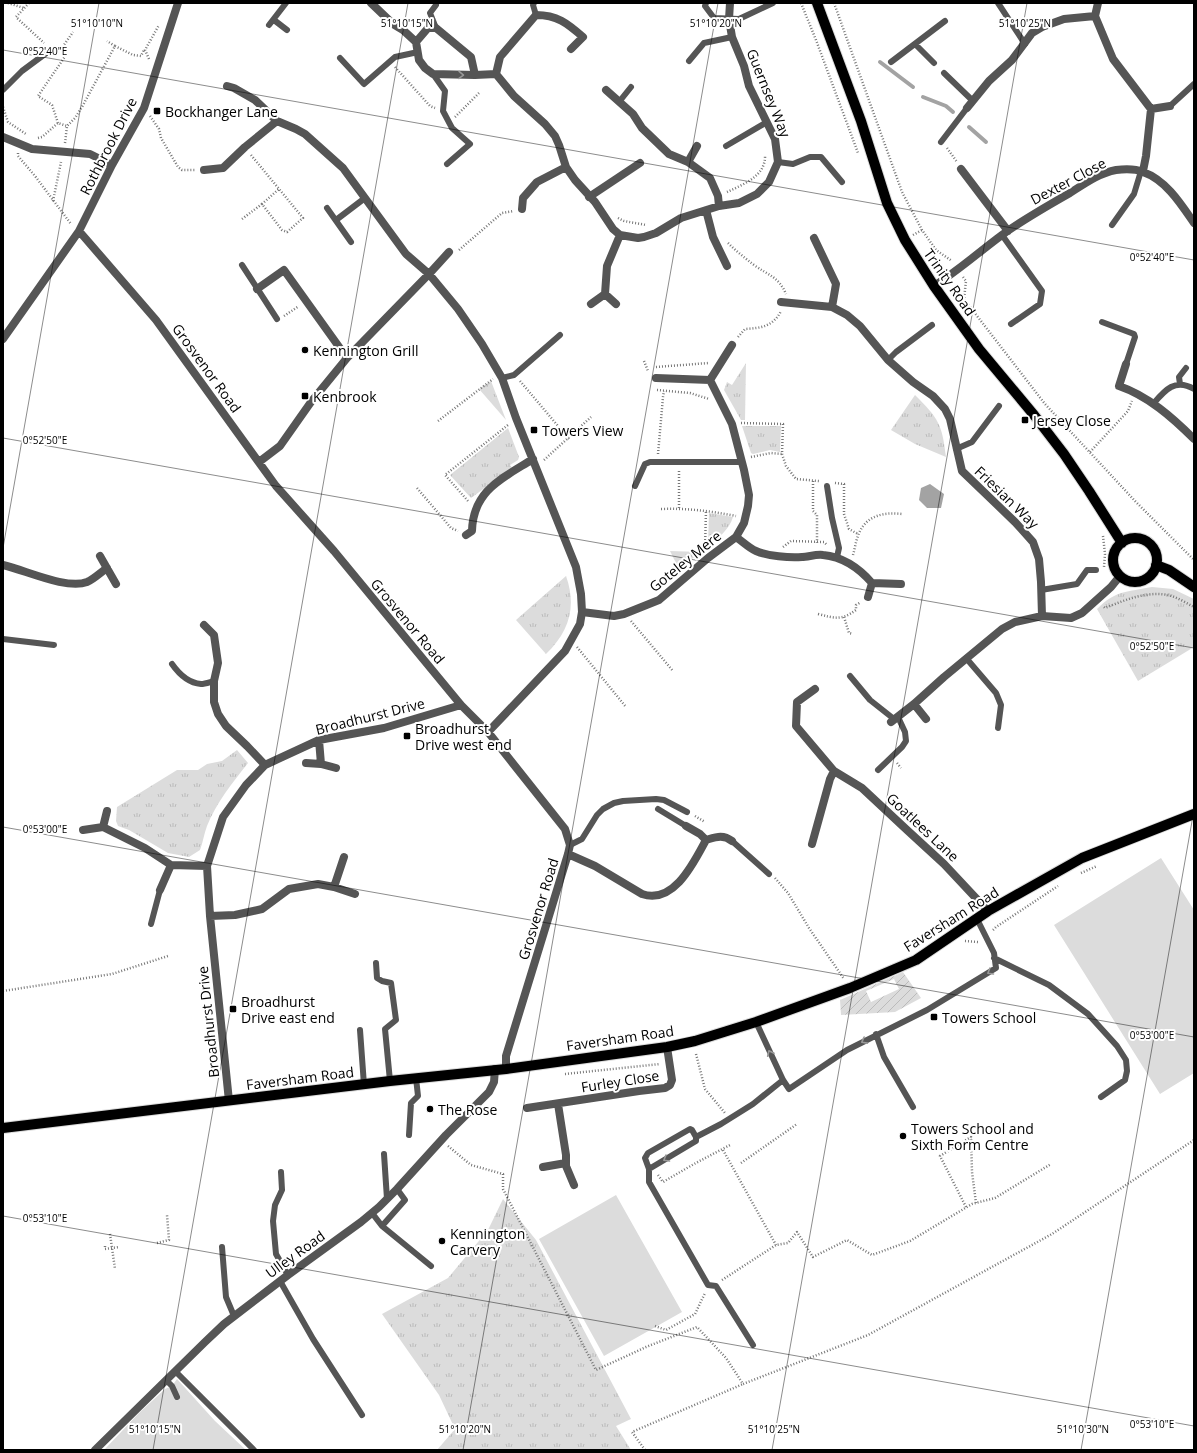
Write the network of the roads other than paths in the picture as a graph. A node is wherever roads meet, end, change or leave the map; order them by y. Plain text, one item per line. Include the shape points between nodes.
1 (178, 3) edge
2 (286, 3) edge
3 (372, 3) edge
4 (534, 3) edge
5 (706, 3) edge
6 (730, 3) edge
7 (772, 3) edge
8 (817, 3) edge
9 (998, 3) edge
10 (1098, 3) edge
11 (436, 5) dead end
12 (536, 15) junction
13 (1095, 16) junction
14 (729, 19) junction
15 (274, 20) junction
16 (945, 21) dead end
17 (270, 25) dead end
18 (436, 28) junction
19 (287, 30) dead end
20 (732, 37) junction
21 (416, 42) junction
22 (915, 44) junction
23 (1025, 44) junction
24 (571, 49) dead end
25 (49, 51) road end
26 (418, 52) junction
27 (340, 58) dead end
28 (689, 61) dead end
29 (891, 62) dead end
30 (934, 63) dead end
31 (944, 73) dead end
32 (433, 74) junction
33 (496, 74) junction
34 (475, 75) junction
35 (1194, 84) edge
36 (226, 86) dead end
37 (631, 87) dead end
38 (3, 90) edge
39 (606, 90) dead end
40 (973, 101) junction
41 (619, 102) junction
42 (1170, 106) joint
43 (967, 108) joint
44 (1150, 109) junction
45 (277, 120) junction
46 (767, 122) junction
47 (3, 138) edge
48 (941, 142) road end
49 (697, 146) dead end
50 (726, 146) dead end
51 (688, 162) junction
52 (778, 162) junction
53 (640, 163) dead end
54 (447, 164) dead end
55 (112, 165) junction
56 (566, 167) junction
57 (961, 169) road end
58 (204, 170) dead end
59 (1142, 171) junction
60 (842, 182) dead end
61 (589, 197) junction
62 (365, 198) junction
63 (719, 206) junction
64 (328, 208) dead end
65 (522, 209) road end
66 (706, 210) junction
67 (336, 220) junction
68 (1194, 223) edge
69 (1112, 225) dead end
70 (79, 231) junction
71 (1005, 233) junction
72 (620, 235) junction
73 (814, 238) dead end
74 (351, 242) dead end
75 (449, 252) road end
76 (242, 265) dead end
77 (727, 266) dead end
78 (429, 274) junction
79 (934, 286) junction
80 (257, 289) junction
81 (605, 294) junction
82 (783, 302) road end
83 (591, 304) dead end
84 (616, 304) dead end
85 (832, 307) junction
86 (277, 319) road end
87 (1102, 322) dead end
88 (1011, 324) dead end
89 (932, 325) dead end
90 (560, 335) dead end
91 (3, 339) edge
92 (732, 345) road end
93 (347, 358) junction
94 (888, 360) junction
95 (1126, 364) joint
96 (1186, 368) dead end
97 (501, 376) junction
98 (656, 378) dead end
99 (710, 380) junction
100 (1180, 384) junction
101 (1194, 389) edge
102 (1153, 404) junction
103 (999, 406) dead end
104 (1194, 439) edge
105 (956, 449) junction
106 (741, 460) junction
107 (260, 462) junction
108 (535, 463) junction
109 (828, 484) road end
110 (635, 486) dead end
111 (466, 535) road end
112 (736, 537) junction
113 (1122, 543) junction
114 (100, 556) dead end
115 (837, 557) junction
116 (3, 565) edge
117 (1156, 565) junction
118 (107, 568) junction
119 (1096, 570) dead end
120 (1120, 576) junction
121 (872, 583) junction
122 (116, 584) dead end
123 (902, 584) dead end
124 (1194, 587) edge
125 (1041, 590) junction
126 (868, 597) road end
127 (582, 612) junction
128 (1042, 616) junction
129 (204, 625) dead end
130 (3, 639) edge
131 (54, 645) dead end
132 (966, 658) junction
133 (172, 664) dead end
134 (850, 676) dead end
135 (214, 681) junction
136 (815, 688) dead end
137 (914, 704) junction
138 (461, 705) junction
139 (894, 719) junction
140 (926, 719) dead end
141 (998, 728) dead end
142 (488, 732) junction
143 (319, 740) junction
144 (306, 763) dead end
145 (321, 764) junction
146 (265, 765) junction
147 (336, 768) dead end
148 (878, 770) dead end
149 (834, 771) junction
150 (658, 809) dead end
151 (107, 811) dead end
152 (687, 812) dead end
153 (1194, 814) edge
154 (686, 826) joint
155 (103, 827) junction
156 (83, 830) dead end
157 (706, 840) junction
158 (732, 841) joint
159 (812, 844) dead end
160 (570, 845) junction
161 (568, 854) junction
162 (344, 857) dead end
163 (171, 865) junction
164 (207, 866) junction
165 (770, 874) road end
166 (334, 887) junction
167 (160, 890) joint
168 (355, 894) dead end
169 (988, 911) junction
170 (210, 916) junction
171 (977, 919) junction
172 (151, 924) dead end
173 (994, 958) junction
174 (376, 963) dead end
175 (756, 1022) junction
176 (360, 1030) dead end
177 (876, 1034) junction
178 (668, 1047) junction
179 (495, 1069) junction
180 (506, 1069) junction
181 (416, 1078) junction
182 (783, 1080) junction
183 (390, 1081) junction
184 (364, 1084) junction
185 (1101, 1096) dead end
186 (229, 1100) junction
187 (558, 1104) junction
188 (913, 1107) dead end
189 (527, 1108) dead end
190 (3, 1128) edge
191 (409, 1135) dead end
192 (696, 1137) junction
193 (384, 1154) dead end
194 (566, 1163) junction
195 (543, 1167) dead end
196 (652, 1168) junction
197 (281, 1172) dead end
198 (574, 1185) dead end
199 (397, 1189) junction
200 (387, 1199) junction
201 (372, 1213) junction
202 (382, 1226) junction
203 (222, 1247) dead end
204 (431, 1266) dead end
205 (288, 1275) junction
206 (280, 1281) junction
207 (234, 1316) junction
208 (753, 1345) dead end
209 (175, 1371) junction
210 (166, 1380) junction
211 (177, 1397) dead end
212 (362, 1415) dead end
213 (95, 1450) edge
214 (254, 1450) edge

1 - 55 street, Rothbrook Drive via 144,108
2 - 15 lane
3 - 21 street
4 - 12 lane
5 - 14 lane via 705,6 714,18
6 - 14 street, Guernsey Way
7 - 14 lane via 739,19
8 - 79 main road, Trinity Road via 887,203 905,240
9 - 23 lane
10 - 13 street
11 - 18 lane via 430,13
12 - 24 street via 557,18 583,37
12 - 33 street via 500,57
13 - 23 street via 1064,19 1042,27 1032,33
13 - 44 street via 1113,58
14 - 20 street, Guernsey Way
15 - 17 lane
15 - 19 lane
16 - 22 lane
18 - 21 street via 428,28
18 - 34 street via 470,57
20 - 28 lane via 704,43
20 - 46 street, Guernsey Way via 749,86
21 - 26 street
22 - 29 lane
22 - 30 lane
23 - 40 street
25 - 38 lane via 22,71
26 - 27 lane via 395,57 364,84
26 - 32 street via 424,68
31 - 40 lane
32 -> 34 street
32 - 54 lane via 444,91 443,111 449,123 470,144
33 - 34 street
33 - 56 street via 514,96 555,136
35 - 42 lane
36 - 45 street via 255,100
37 - 41 lane
39 - 41 street
40 - 43 street
41 - 51 street via 669,154
42 - 44 street
43 - 48 lane
44 - 59 street via 1146,156
45 - 58 street via 223,168
45 - 62 street via 296,128 314,141 343,168
46 - 50 lane
46 - 52 street, Guernsey Way via 776,139
47 - 55 street via 32,149 90,154
49 - 51 street
51 - 63 street via 710,178 718,196
52 - 60 lane via 794,164 810,157 821,157
52 - 63 street, Guernsey Way via 769,182 757,194 738,203
53 - 61 street
55 - 70 street, Rothbrook Drive
56 - 61 street
56 - 65 street via 537,182 524,198
57 - 71 street
59 - 68 street via 1166,187
59 - 69 lane via 1134,194
59 - 71 street, Dexter Close via 1116,170 1097,177 1024,219
61 - 72 street
62 - 67 lane
62 - 78 street via 406,254
63 - 66 street, Guernsey Way
64 - 67 lane
66 - 72 street, Guernsey Way via 681,218 644,237
66 - 77 street via 713,237
67 - 74 lane
70 - 91 street, Rothbrook Drive
70 - 107 street, Grosvenor Road via 156,320
71 - 79 street, Dexter Close
71 - 88 lane via 1042,292 1040,304
72 - 81 street via 607,266
73 - 85 street via 836,284
75 - 78 street
76 - 80 lane
78 - 93 street
78 - 97 street via 458,309
79 - 113 main road, Trinity Road via 979,349 1064,454
80 - 86 lane
80 - 93 street via 284,270
81 - 83 street
81 - 84 street
82 - 85 street, Friesian Way
85 - 94 street, Friesian Way via 860,326
87 - 95 lane via 1134,334
89 - 94 lane
90 - 97 lane via 514,375
92 - 99 street
93 - 107 street via 280,446
94 - 105 street, Friesian Way via 945,409 950,419
95 - 102 street via 1119,386 1134,391
96 - 100 lane via 1179,377
97 - 108 street
98 - 99 street
99 - 106 street, Goteley Mere via 732,424
100 - 101 lane
100 - 102 lane via 1170,387
102 - 104 street
103 - 105 lane via 972,442
105 - 125 street, Friesian Way via 962,471 1033,542 1039,559
106 - 110 lane via 645,464
106 - 112 street, Goteley Mere via 749,495 744,523
107 - 138 street, Grosvenor Road via 276,486 334,551
108 - 111 street via 497,483 481,498 475,508 472,530
108 - 127 street via 576,567
109 - 115 lane via 839,548
112 - 115 street, Goteley Mere via 756,551 774,555 801,557 822,554
112 - 127 street, Goteley Mere via 659,600 614,616
113 - 117 main road via 1134,538 1147,542 1155,552
113 - 120 main road via 1114,553 1113,559
114 - 118 street
115 - 121 street, Goteley Mere via 862,571
116 - 118 street via 63,583 76,584 87,582
117 - 120 main road via 1148,578 1141,581 1134,582
117 - 124 main road via 1169,570
118 - 122 street
119 - 125 lane via 1087,570 1077,584
120 - 128 street via 1082,613 1071,618
121 - 123 street
121 - 126 street
125 - 128 street, Friesian Way
127 - 142 street via 580,624 565,650
128 - 132 street via 1015,622 1002,629
129 - 135 street via 214,635 218,663
130 - 131 lane
132 - 137 street
132 - 141 lane via 996,693 1001,705
133 - 135 lane via 187,679 201,684
134 - 139 lane via 870,700
135 - 146 street via 214,702 226,726
136 - 149 street, Goatlees Lane via 797,702 796,726
137 - 139 street
137 - 140 street
138 - 142 street, Grosvenor Road
138 - 143 street, Broadhurst Drive via 384,728
139 - 148 lane via 905,732 906,741
142 - 160 street, Grosvenor Road via 565,829
143 - 145 street
143 - 146 street, Broadhurst Drive
144 - 145 street
145 - 147 street
146 - 164 street, Broadhurst Drive via 246,785 223,818
149 - 159 street
149 - 169 street, Goatlees Lane via 862,788 944,864
150 - 154 lane
151 - 155 street
152 - 160 lane via 664,800 656,799 614,803 597,814 582,839
153 - 169 main road, Faversham Road via 1082,858
154 - 157 street
155 - 156 street
155 - 163 street via 145,848
157 - 158 street via 724,836
157 - 161 street via 687,873 676,885 662,895 655,896 642,894 595,866
158 - 165 lane
160 - 161 street, Grosvenor Road
161 - 180 street, Grosvenor Road via 506,1056
162 - 166 street
163 - 164 street
163 - 167 street
164 - 170 street, Broadhurst Drive
166 - 168 street
166 - 170 street via 318,884 289,889 262,909 235,915
167 - 172 lane
169 - 171 main road, Faversham Road
170 - 186 street, Broadhurst Drive
171 - 173 lane
171 - 175 main road, Faversham Road via 916,960 850,988
173 -> 177 lane via 996,968 927,1010
173 - 185 lane via 1049,985 1088,1014 1117,1046 1126,1060 1127,1071 1124,1080
174 - 183 lane via 377,978 391,982 396,1020 385,1029
175 - 178 main road, Faversham Road
182 -> 175 lane
176 - 184 lane
177 -> 182 lane via 789,1089
177 - 188 lane via 884,1057
178 - 180 main road, Faversham Road
178 - 187 street, Furley Close via 672,1080 665,1088
179 - 180 main road, Faversham Road
179 - 181 main road, Faversham Road
179 - 199 street, Ulley Road via 490,1093 440,1141
181 - 183 main road, Faversham Road
181 - 191 lane via 418,1096 411,1103
182 - 192 lane via 752,1104
183 - 184 main road, Faversham Road
184 - 186 main road, Faversham Road
186 - 190 main road, Faversham Road
187 - 189 street, Furley Close
187 - 194 street
192 -> 196 lane via 696,1141 690,1146
192 - 196 lane via 690,1129 648,1153 645,1158
193 - 200 lane
194 - 195 street
194 - 198 street
196 - 208 lane via 649,1182 712,1285
197 - 205 lane via 282,1190 275,1205 273,1222 276,1254
199 - 200 street, Ulley Road
199 - 202 lane via 406,1200
200 - 201 street, Ulley Road
201 - 202 lane
201 - 205 street, Ulley Road
202 - 204 lane
203 - 207 lane via 226,1297
205 - 206 street, Ulley Road
206 - 207 street, Ulley Road
206 - 212 lane via 313,1339
207 - 209 street, Ulley Road
209 - 210 street, Ulley Road
209 - 214 lane
210 - 211 lane
210 - 213 street, Ulley Road

